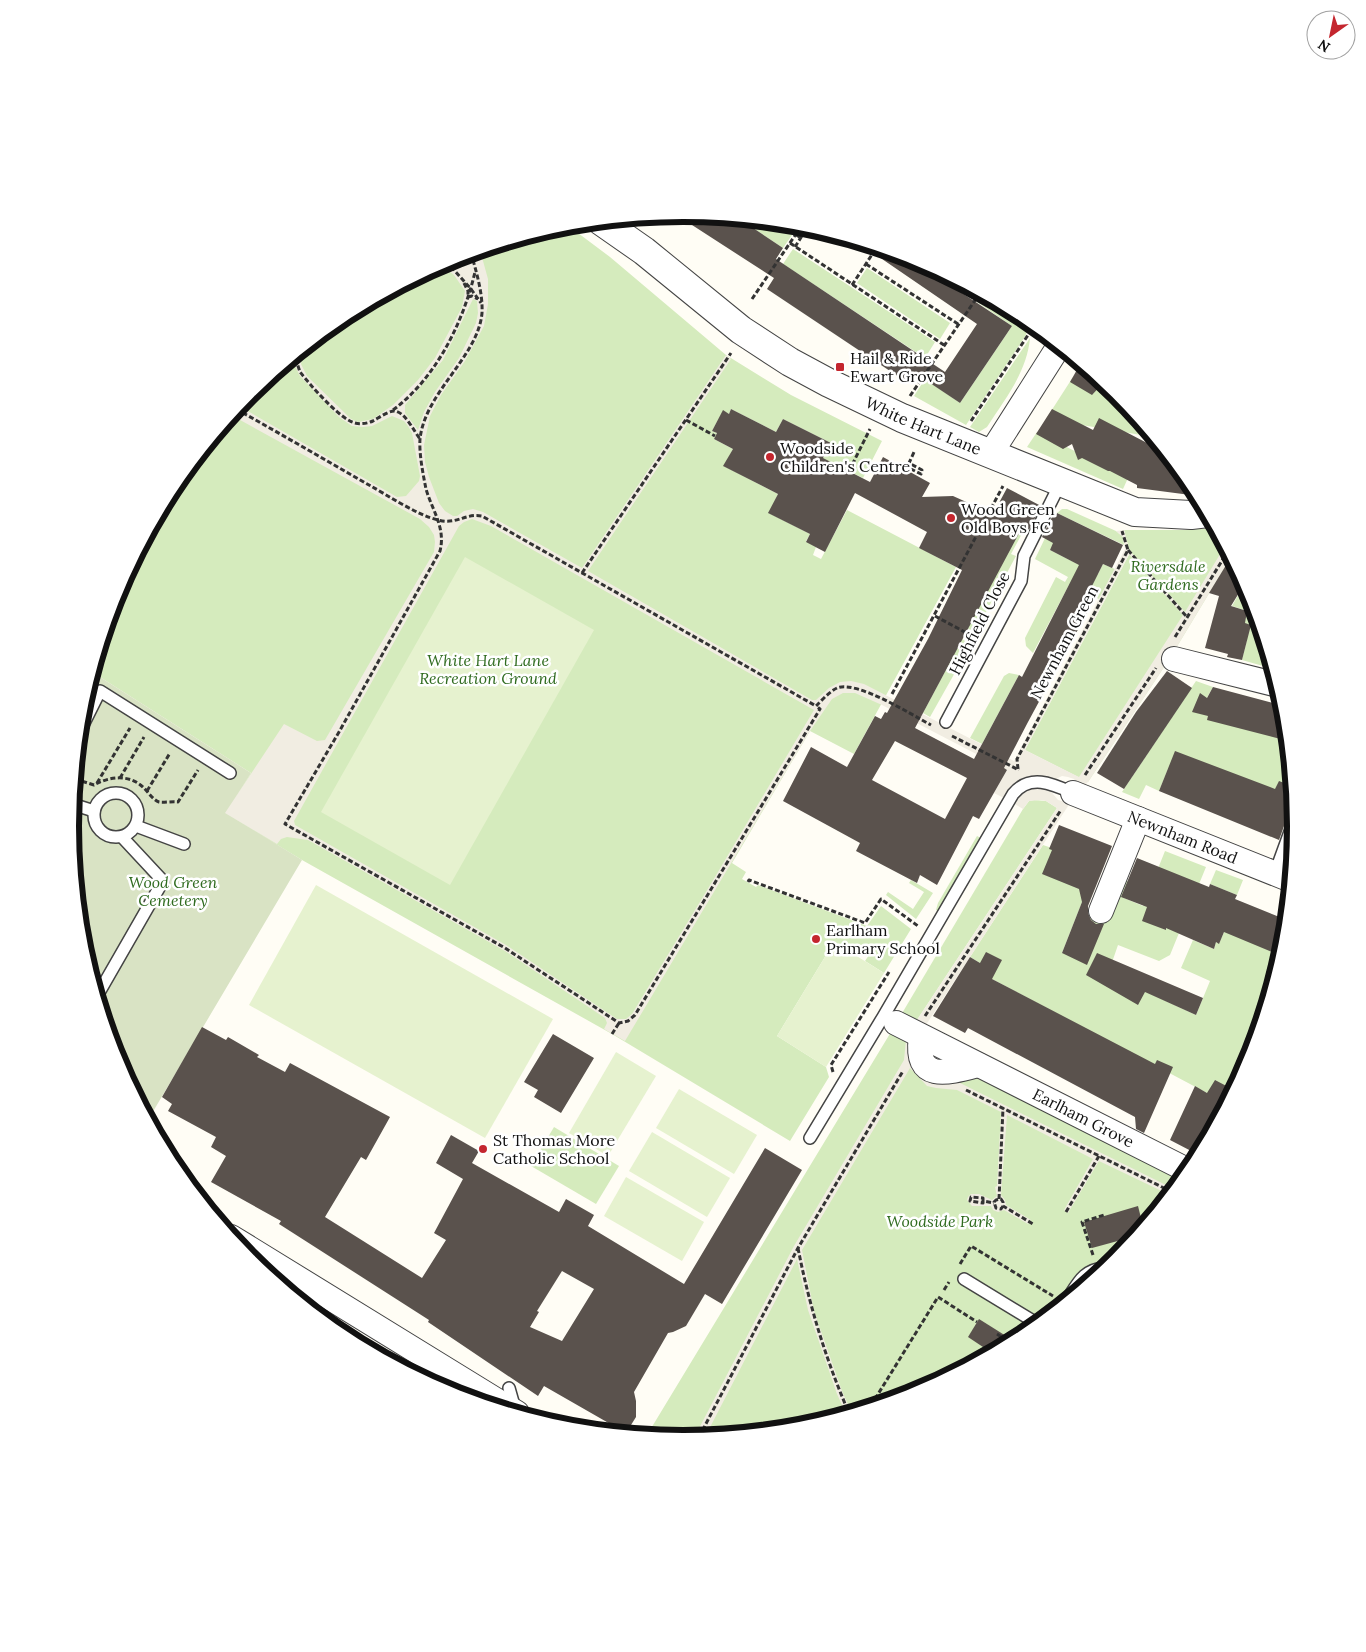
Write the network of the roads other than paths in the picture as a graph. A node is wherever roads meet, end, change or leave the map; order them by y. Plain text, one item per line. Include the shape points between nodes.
1 (622, 225) edge
2 (609, 226) edge
3 (644, 251) junction
4 (1056, 351) edge
5 (991, 453) junction
6 (1061, 482) junction
7 (1200, 514) edge
8 (1174, 659) dead end
9 (1270, 683) edge
10 (89, 712) edge
11 (942, 727) road end
12 (230, 773) dead end
13 (1070, 797) joint
14 (79, 806) edge
15 (94, 811) junction
16 (1138, 819) junction
17 (136, 826) junction
18 (122, 837) junction
19 (184, 844) dead end
20 (1286, 861) edge
21 (1283, 876) edge
22 (1101, 911) dead end
23 (101, 989) edge
24 (904, 1027) junction
25 (810, 1138) dead end
26 (1181, 1167) edge
27 (255, 1252) edge
28 (1092, 1269) edge
29 (959, 1277) road end
30 (1072, 1288) edge
31 (1031, 1320) edge
32 (509, 1388) dead end
33 (495, 1400) edge
34 (514, 1406) edge

1 - 3 street, White Hart Lane
2 - 3 street, White Hart Lane
3 - 5 street, White Hart Lane via 741,330 790,362 902,418
4 - 5 street
5 - 6 street, White Hart Lane
6 - 7 street, White Hart Lane via 1135,512
6 - 11 lane, Highfield Close via 1024,556 1021,580
8 - 9 street
10 - 12 lane via 100,691
13 - 16 street, Newnham Road
13 - 24 lane via 1042,781 1017,789
14 - 15 lane
15 - 17 lane via 107,795 128,796 137,807
15 - 18 lane via 96,826 101,831 107,836
16 - 21 street, Newnham Road
16 - 22 street
17 - 18 lane
17 - 19 lane
18 - 23 lane via 163,881
20 - 21 lane
24 - 25 lane
24 - 26 street, Earlham Grove
27 - 33 street
28 - 30 lane
29 - 31 lane
32 - 34 lane

